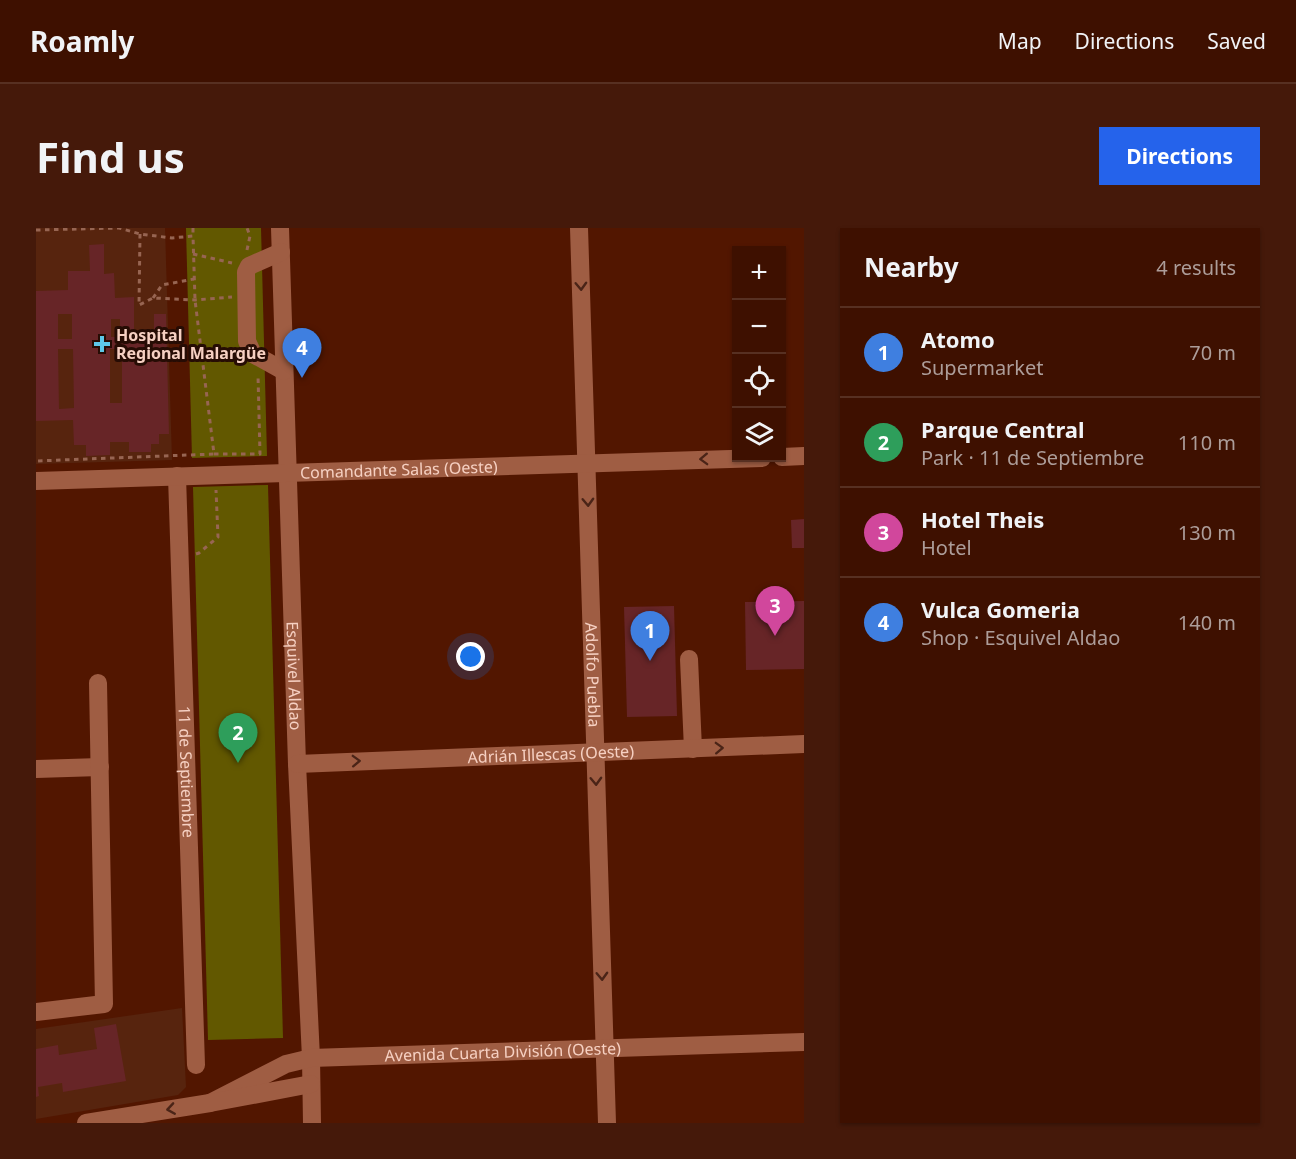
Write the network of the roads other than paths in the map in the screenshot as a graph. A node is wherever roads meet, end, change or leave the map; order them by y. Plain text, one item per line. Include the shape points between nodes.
1 (280, 228) edge
2 (579, 228) edge
3 (280, 252) junction
4 (284, 370) junction
5 (804, 456) edge
6 (786, 457) edge
7 (732, 459) edge
8 (586, 463) junction
9 (288, 473) junction
10 (177, 476) junction
11 (36, 481) edge
12 (689, 659) dead end
13 (98, 683) dead end
14 (804, 744) edge
15 (693, 749) junction
16 (595, 752) junction
17 (297, 764) junction
18 (100, 767) junction
19 (36, 769) edge
20 (36, 1012) edge
21 (804, 1042) edge
22 (604, 1048) junction
23 (311, 1058) junction
24 (196, 1065) dead end
25 (311, 1084) junction
26 (210, 1103) junction
27 (86, 1123) edge
28 (312, 1123) edge
29 (607, 1123) edge

1 - 3 street, Esquivel Aldao
2 -> 8 street, Adolfo Puebla
3 - 4 street, Esquivel Aldao
3 - 4 street via 249,266 246,272 247,341 254,354
4 - 9 street, Esquivel Aldao
5 - 6 street
7 -> 8 street, Comandante Salas (Oeste)
8 - 9 street, Comandante Salas (Oeste)
8 -> 16 street, Adolfo Puebla
9 - 10 street, Comandante Salas (Oeste)
9 - 17 street, Esquivel Aldao
10 - 11 street, Comandante Salas (Oeste)
10 - 24 street, 11 de Septiembre
12 - 15 street
13 - 18 street
15 -> 14 street, Adrián Illescas (Oeste)
15 - 16 street, Adrián Illescas (Oeste)
17 -> 16 street, Adrián Illescas (Oeste)
16 -> 22 street, Adolfo Puebla
17 - 23 street, Esquivel Aldao
18 - 19 street
18 - 20 street via 104,1004
21 - 22 street, Avenida Cuarta División (Oeste)
22 - 23 street, Avenida Cuarta División (Oeste)
22 - 29 street, Adolfo Puebla
23 - 25 street, Esquivel Aldao
23 - 26 street, Avenida Cuarta División (Oeste) via 286,1064
25 - 26 street, Avenida Cuarta División (Oeste)
25 - 28 street, Esquivel Aldao
26 -> 27 street, Avenida Cuarta División (Oeste)

